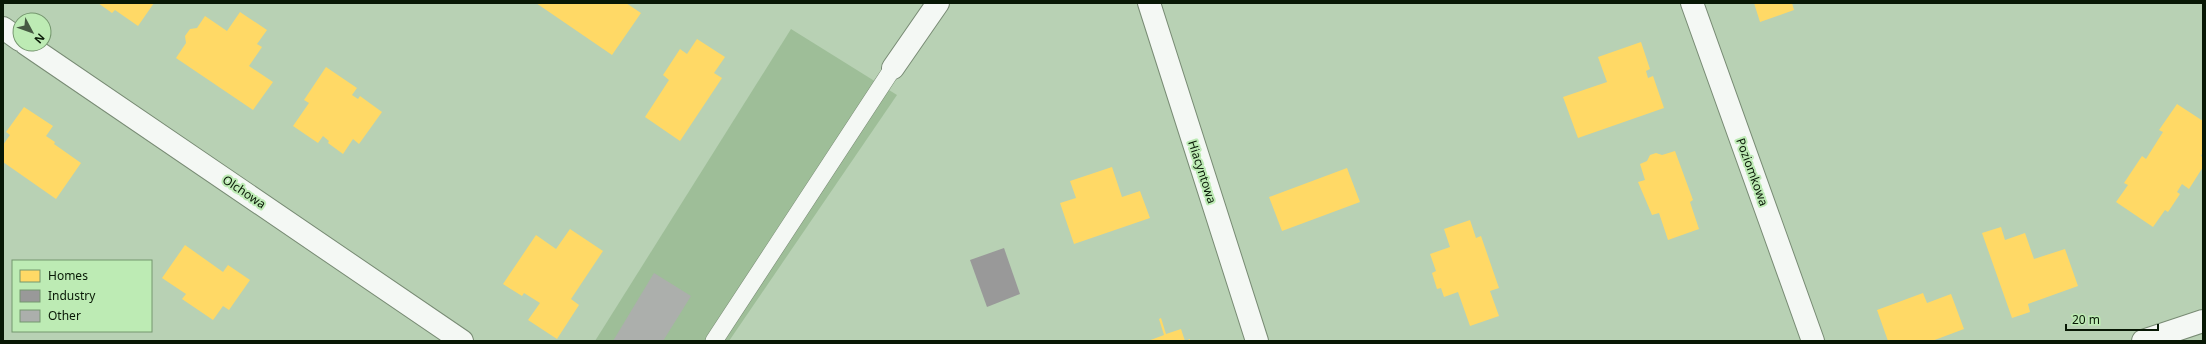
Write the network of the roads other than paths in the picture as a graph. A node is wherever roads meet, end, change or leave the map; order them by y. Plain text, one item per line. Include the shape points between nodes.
1 (938, 3) edge
2 (1148, 3) edge
3 (1692, 3) edge
4 (3, 28) edge
5 (12, 34) edge
6 (38, 52) edge
7 (893, 68) joint
8 (2203, 321) edge
9 (462, 341) edge
10 (714, 341) edge
11 (1257, 341) edge
12 (1813, 341) edge
13 (2143, 341) edge

1 - 7 street
2 - 11 street, Hiacyntowa
3 - 12 street, Poziomkowa
4 - 5 street
6 - 9 street, Olchowa
7 - 10 lane
8 - 13 street

